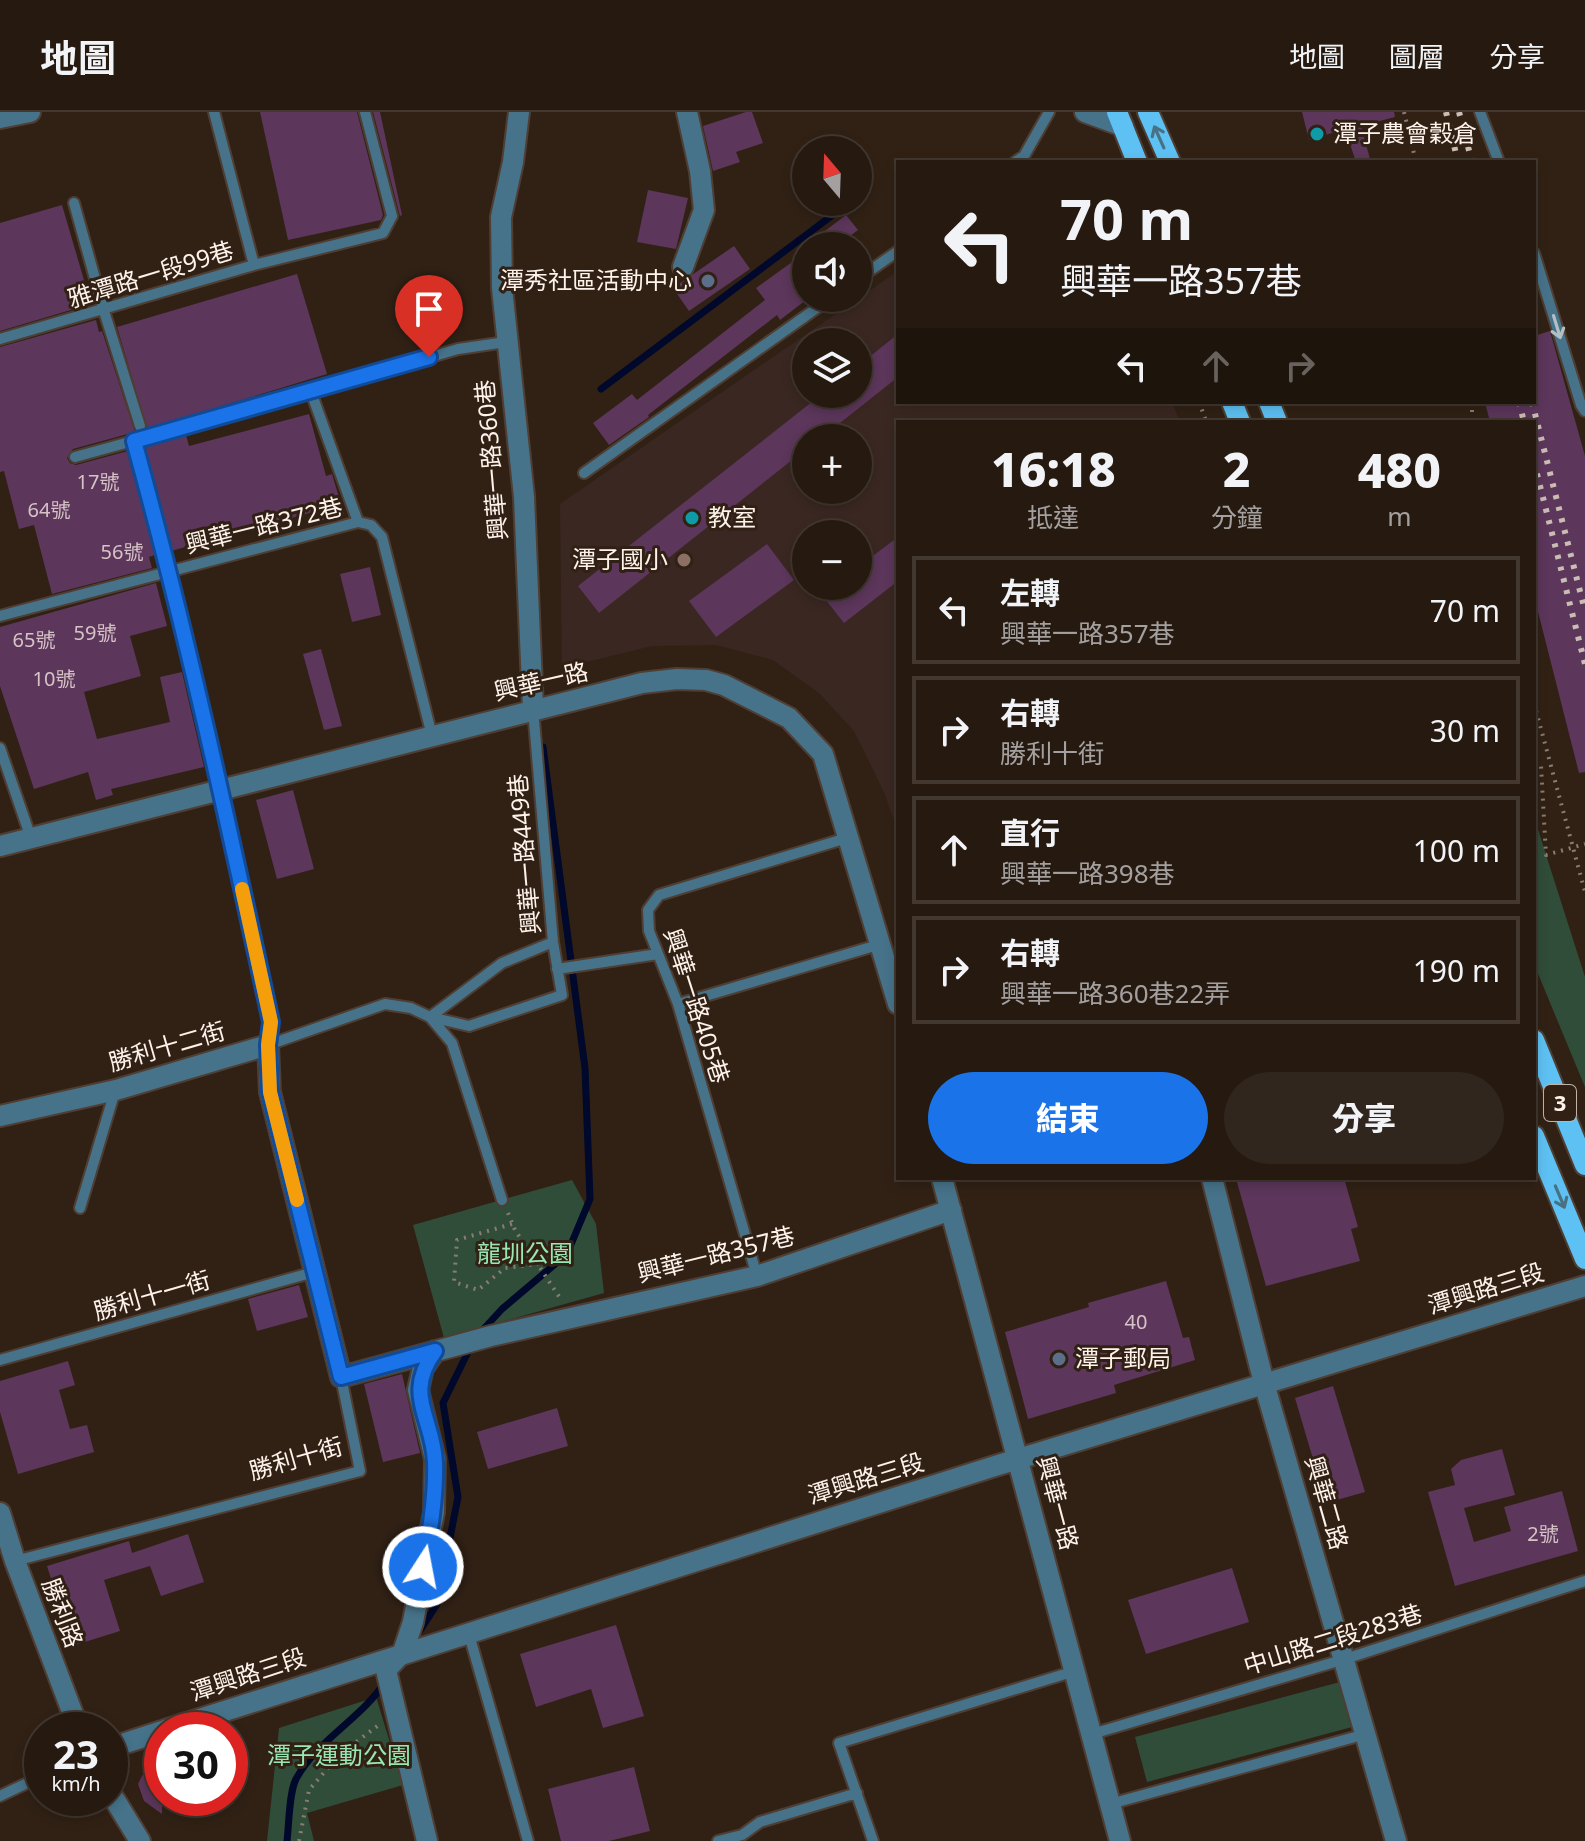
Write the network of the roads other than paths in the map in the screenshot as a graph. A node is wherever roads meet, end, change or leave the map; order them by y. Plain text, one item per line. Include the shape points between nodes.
1 (30, 112) edge
2 (214, 112) edge
3 (365, 112) edge
4 (519, 112) edge
5 (687, 112) edge
6 (1049, 112) edge
7 (1085, 112) edge
8 (1148, 112) edge
9 (1480, 112) edge
10 (0, 118) edge
11 (1120, 119) edge
12 (1018, 160) edge
13 (1136, 160) edge
14 (1169, 160) edge
15 (1498, 160) edge
16 (74, 203) dead end
17 (896, 252) edge
18 (1536, 259) edge
19 (254, 265) junction
20 (683, 267) dead end
21 (872, 269) edge
22 (104, 311) junction
23 (811, 312) edge
24 (0, 339) edge
25 (506, 342) junction
26 (311, 392) junction
27 (1585, 411) edge
28 (140, 426) dead end
29 (134, 441) junction
30 (75, 457) dead end
31 (584, 473) dead end
32 (358, 522) junction
33 (169, 570) junction
34 (0, 616) edge
35 (533, 709) junction
36 (432, 736) junction
37 (0, 748) edge
38 (221, 790) junction
39 (850, 837) junction
40 (31, 838) junction
41 (0, 846) edge
42 (553, 942) junction
43 (871, 947) dead end
44 (658, 954) junction
45 (562, 969) junction
46 (562, 995) joint
47 (896, 997) edge
48 (678, 1004) junction
49 (430, 1017) junction
50 (268, 1045) junction
51 (1536, 1045) edge
52 (116, 1090) junction
53 (0, 1116) edge
54 (1536, 1141) edge
55 (1585, 1165) edge
56 (943, 1180) edge
57 (1213, 1180) edge
58 (502, 1200) road end
59 (80, 1208) dead end
60 (951, 1210) junction
61 (1585, 1259) edge
62 (314, 1272) junction
63 (757, 1276) junction
64 (1585, 1286) edge
65 (435, 1351) junction
66 (0, 1360) edge
67 (341, 1377) junction
68 (1264, 1383) junction
69 (1018, 1458) junction
70 (0, 1513) edge
71 (15, 1561) junction
72 (1585, 1581) edge
73 (468, 1631) junction
74 (411, 1650) junction
75 (1345, 1659) junction
76 (1075, 1671) junction
77 (72, 1712) edge
78 (219, 1712) edge
79 (1092, 1734) junction
80 (1366, 1734) junction
81 (24, 1785) edge
82 (857, 1793) junction
83 (0, 1796) edge
84 (1110, 1804) junction
85 (125, 1816) edge
86 (140, 1841) edge
87 (427, 1841) edge
88 (528, 1841) edge
89 (718, 1841) edge
90 (873, 1841) edge
91 (1120, 1841) edge
92 (1396, 1841) edge

1 - 10 street
2 - 19 lane, 雅潭路一段99巷
3 - 19 lane via 392,216 383,233
4 - 25 street, 興華一路360巷 via 501,217
5 - 20 street via 704,210
6 - 12 lane
7 - 11 street
14 -> 8 main road
9 - 15 lane
11 - 13 main road
16 - 22 lane
17 - 21 lane
18 -> 27 lane
19 - 22 lane, 雅潭路一段99巷
22 - 24 lane, 雅潭路一段99巷
22 - 28 lane
23 - 31 lane
25 - 26 lane via 458,349
25 - 35 street, 興華一路360巷 via 524,497
26 - 29 lane
26 - 32 lane
29 - 30 lane
29 - 33 lane
32 - 33 lane, 興華一路372巷
32 - 36 lane, 興華一路372巷 via 371,525 382,537
33 - 34 lane, 興華一路372巷
33 - 38 lane
35 - 36 street, 興華一路
35 - 39 street, 興華一路 via 642,683 677,679 724,685 789,718 815,743
35 - 42 lane, 興華一路449巷
36 - 38 street, 興華一路
37 - 40 lane
38 - 40 street, 興華一路
38 - 50 lane via 271,1022
39 - 44 lane, 興華一路405巷 via 659,895 648,910
39 - 47 street, 興華一路
40 - 41 street, 興華一路
42 - 45 lane, 興華一路449巷
42 - 49 lane via 502,963
43 - 48 lane
44 - 45 lane
44 - 48 lane, 興華一路405巷
45 - 46 lane, 興華一路449巷
46 - 49 lane, 勝利十二街 via 469,1026
48 - 63 lane, 興華一路405巷
49 - 50 lane, 勝利十二街 via 385,1004
49 - 58 lane via 452,1043
50 - 52 street, 勝利十二街
50 - 62 street, 勝利十街 via 270,1092
51 - 55 main road, 3
52 - 53 street, 勝利十二街
52 - 59 lane
54 -> 61 main road, 3
56 - 60 street, 興華一路
57 - 68 street, 興華二路
60 - 63 street, 興華一路357巷
60 - 69 street, 興華一路
62 - 66 lane, 勝利十一街
62 - 67 street, 勝利十街
63 - 65 street, 興華一路357巷
64 - 68 street, 潭興路三段
65 - 67 street
65 - 74 street via 423,1368 418,1390 435,1459 434,1512
67 - 71 lane, 勝利十街 via 360,1471
68 - 69 street, 潭興路三段
68 - 75 street, 興華二路
69 - 73 street, 潭興路三段
69 - 76 street, 興華一路
70 - 71 street, 勝利路
71 - 77 street, 勝利路
72 - 75 lane, 中山路二段283巷
73 - 74 street, 潭興路三段
73 - 88 lane
74 - 78 street, 潭興路三段
74 - 87 street via 386,1670
75 - 79 lane, 中山路二段283巷
75 - 80 street, 興華二路
76 - 79 street, 興華一路
76 - 82 lane via 839,1743
79 - 84 street, 興華一路
80 - 84 lane
80 - 92 street, 興華二路
81 - 83 lane
82 - 89 lane via 760,1822 742,1835
82 - 90 lane
84 - 91 street, 興華一路
85 - 86 street

